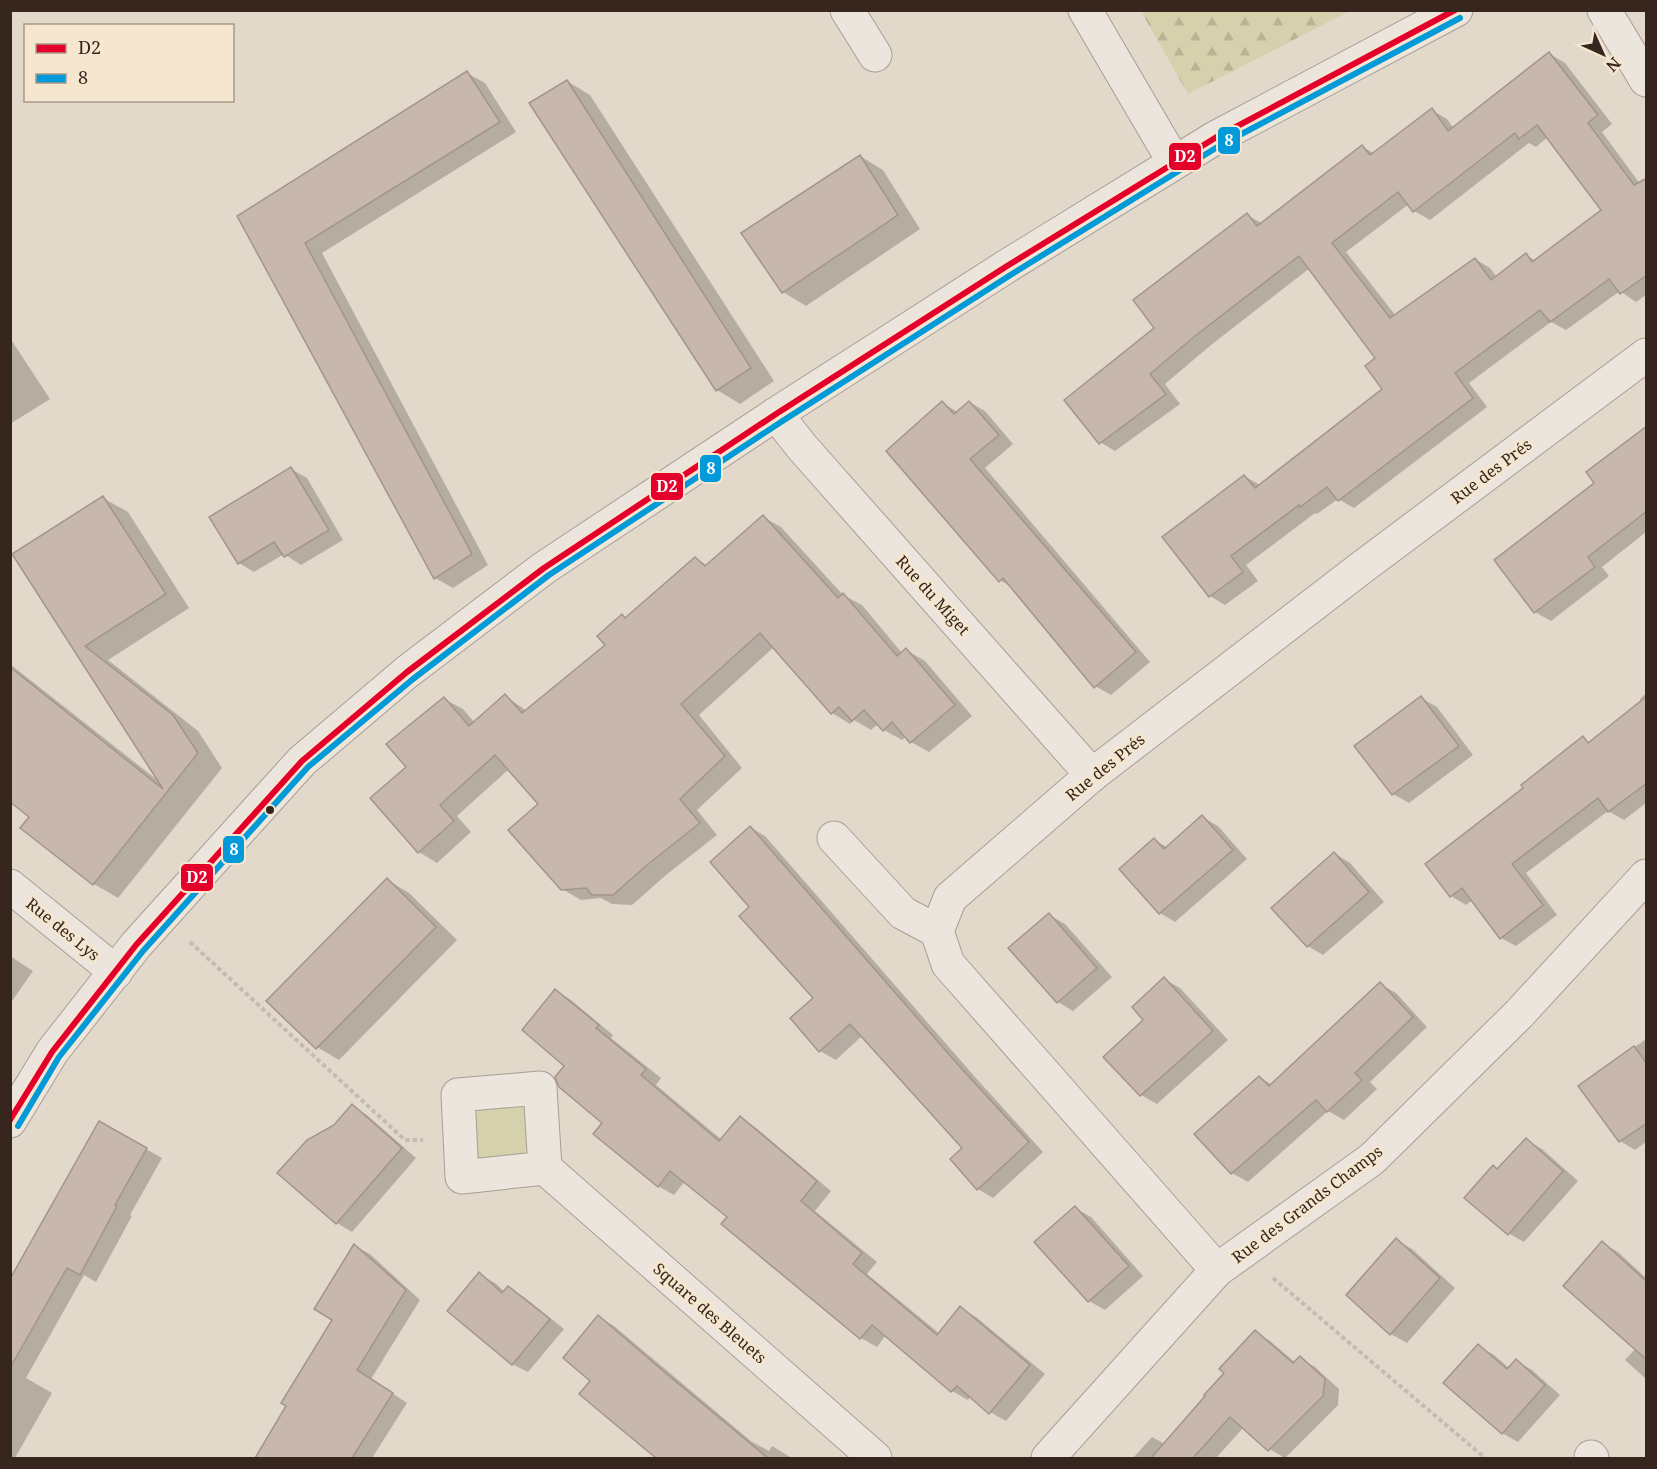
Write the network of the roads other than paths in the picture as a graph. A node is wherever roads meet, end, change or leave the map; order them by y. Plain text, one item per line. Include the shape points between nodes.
1 (847, 10) edge
2 (1085, 10) edge
3 (1456, 10) edge
4 (1604, 10) edge
5 (875, 55) dead end
6 (1647, 80) edge
7 (1174, 162) junction
8 (1647, 355) edge
9 (776, 414) junction
10 (1092, 775) junction
11 (834, 838) dead end
12 (1647, 876) edge
13 (10, 886) edge
14 (937, 931) junction
15 (116, 972) junction
16 (10, 1121) edge
17 (545, 1168) junction
18 (1230, 1261) junction
19 (875, 1458) edge
20 (1048, 1458) edge

1 - 5 street
2 - 7 street
3 - 7 street
4 - 6 street
7 - 9 street
8 - 10 street, Rue des Prés
9 - 10 street, Rue du Miget
9 - 15 street via 544,568 407,672 302,761
10 - 14 street, Rue des Prés via 950,898
11 - 14 street via 903,913
12 - 18 street, Rue des Grands Champs via 1519,1014 1372,1159
13 - 15 street, Rue des Lys
14 - 18 street via 948,964
15 - 16 street via 52,1052
17 - 17 street via 462,1177 458,1095 540,1088
17 - 19 street, Square des Bleuets
18 - 20 street, Rue des Grands Champs

